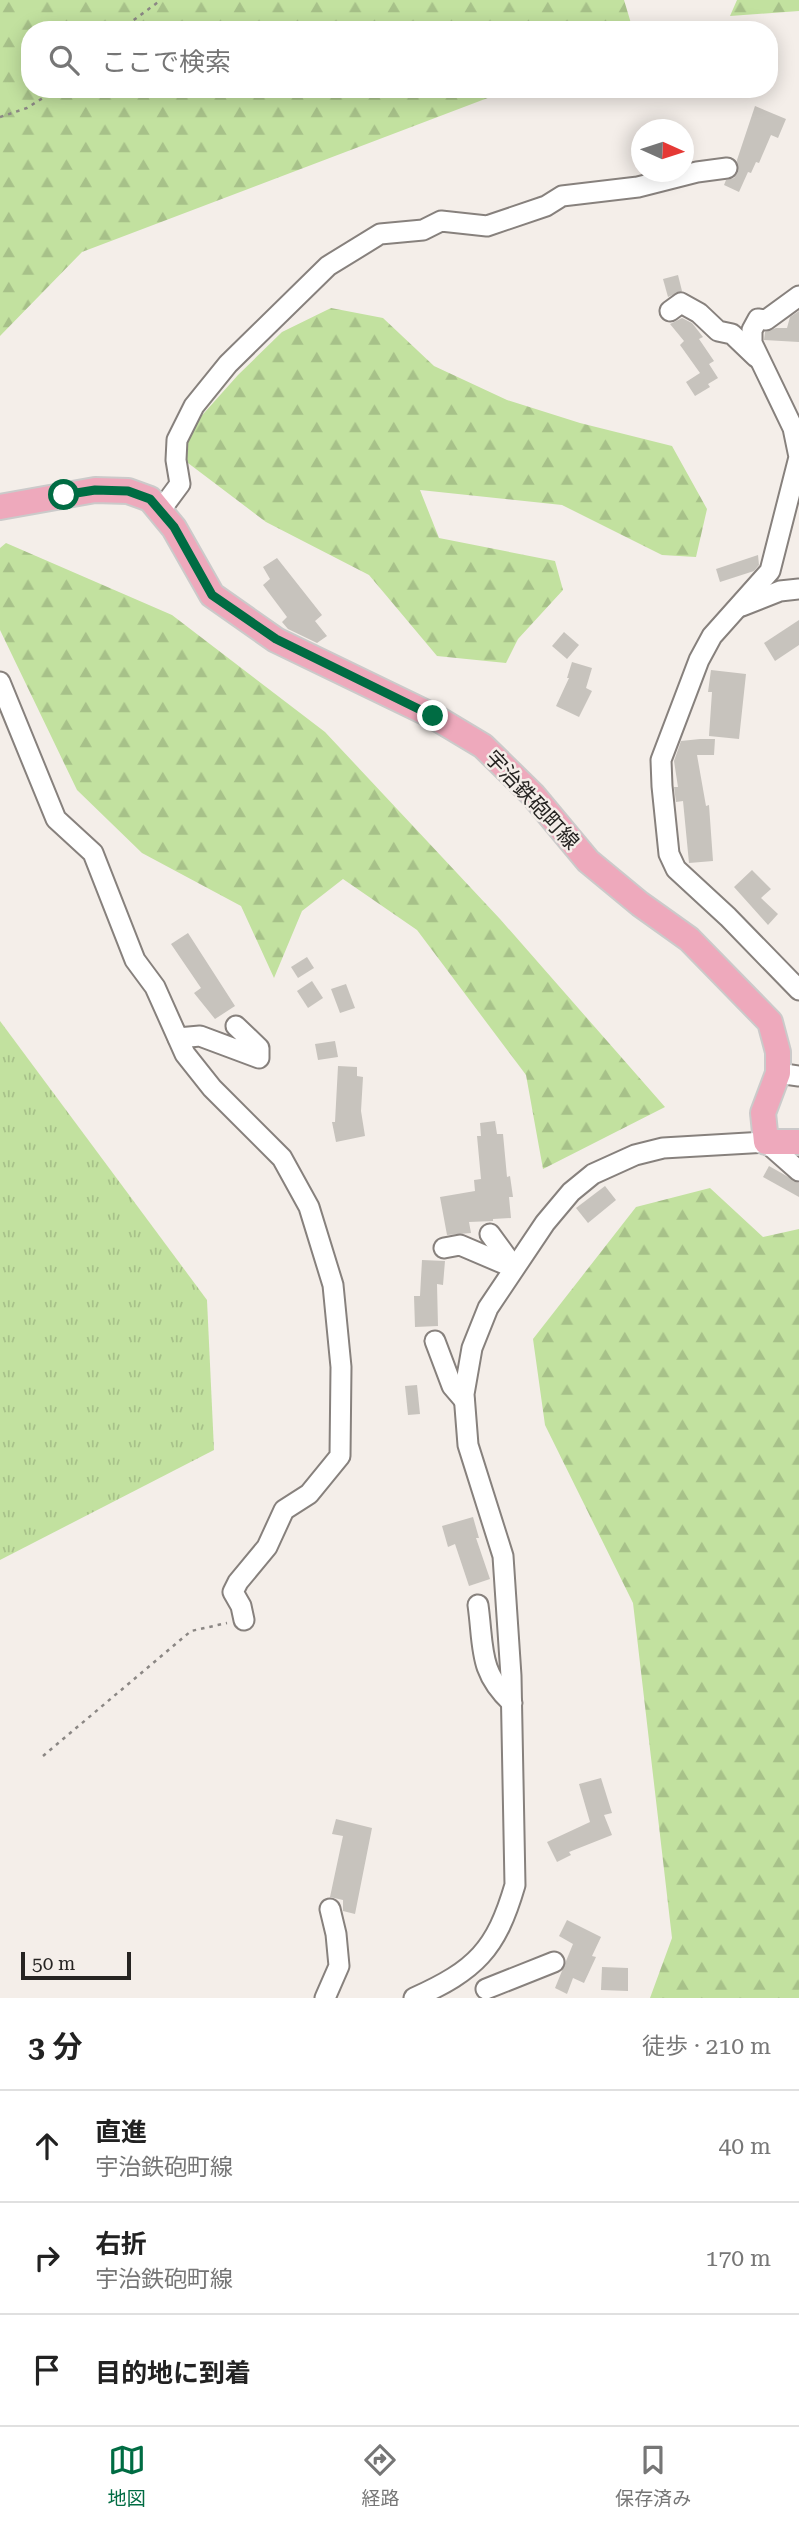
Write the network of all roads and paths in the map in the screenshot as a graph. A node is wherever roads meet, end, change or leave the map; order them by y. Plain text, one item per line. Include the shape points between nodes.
1 (161, 0) edge
2 (132, 21) edge
3 (43, 98) edge
4 (0, 117) edge
5 (727, 168) dead end
6 (799, 296) edge
7 (670, 311) dead end
8 (759, 360) junction
9 (799, 457) edge
10 (0, 506) edge
11 (160, 511) junction
12 (799, 589) edge
13 (734, 610) junction
14 (0, 682) edge
15 (799, 990) edge
16 (236, 1026) dead end
17 (178, 1038) junction
18 (789, 1075) edge
19 (765, 1142) junction
20 (799, 1142) edge
21 (799, 1171) edge
22 (490, 1234) dead end
23 (444, 1248) dead end
24 (514, 1268) junction
25 (435, 1341) dead end
26 (464, 1400) junction
27 (478, 1605) dead end
28 (244, 1620) joint
29 (512, 1703) junction
30 (43, 1756) dead end
31 (330, 1909) dead end
32 (554, 1962) dead end
33 (470, 1966) junction
34 (487, 1993) edge
35 (325, 1998) edge
36 (414, 1998) edge

1 - 2 path
3 - 4 path
5 - 11 street via 638,187 562,196 487,226 441,221 423,230 380,234 370,240 328,267 228,364 194,406 177,440 180,484
6 - 8 street via 766,320 758,319 752,343
7 - 8 street via 681,303 718,331 732,334
8 - 9 street via 793,428
9 - 13 street via 770,571
10 - 11 main road, 宇治鉄砲町線 via 95,490 128,491 150,499
11 - 18 main road, 宇治鉄砲町線 via 212,595 276,639 433,716 483,746 533,795 588,861 689,939 770,1023
12 - 13 street via 780,591
13 - 15 street via 699,660 661,760 669,854 676,869
14 - 17 street via 56,819 93,853 135,960 155,987
16 - 17 street via 259,1048 259,1058 200,1036
17 - 28 street via 212,1088 282,1158 309,1207 333,1285 341,1367 340,1456 309,1494 284,1510 267,1546 238,1582 233,1592
18 - 19 main road, 宇治鉄砲町線 via 763,1113
19 - 20 main road
19 - 21 street
19 - 24 street via 663,1148 613,1163 571,1192
22 - 24 street
23 - 24 street via 460,1245
24 - 26 street via 488,1308 472,1348
25 - 26 street via 452,1386
26 - 29 street via 468,1446 503,1556
27 - 29 street via 486,1670
28 - 30 path via 191,1631
29 - 33 street via 515,1885 492,1944
31 - 35 street via 339,1966
32 - 34 street
33 - 34 street
33 - 36 street

